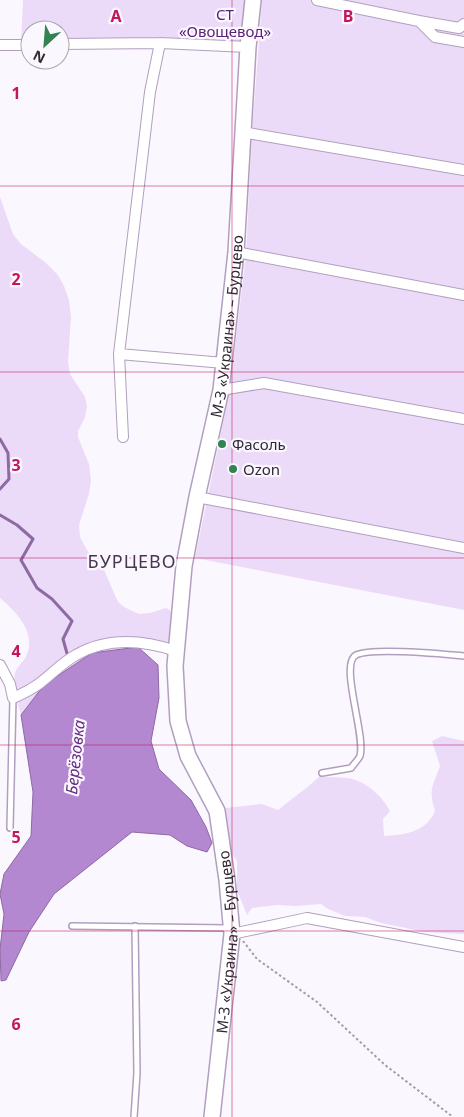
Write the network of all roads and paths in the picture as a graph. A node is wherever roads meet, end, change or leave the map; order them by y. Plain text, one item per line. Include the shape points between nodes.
1 (253, 0) edge
2 (318, 0) edge
3 (419, 21) junction
4 (464, 24) edge
5 (464, 42) edge
6 (160, 43) junction
7 (70, 44) edge
8 (0, 45) edge
9 (20, 45) edge
10 (248, 47) junction
11 (242, 132) junction
12 (464, 170) edge
13 (236, 252) junction
14 (464, 295) edge
15 (119, 354) junction
16 (224, 364) junction
17 (221, 390) junction
18 (464, 419) edge
19 (123, 437) dead end
20 (197, 497) junction
21 (464, 548) edge
22 (176, 651) junction
23 (464, 656) edge
24 (0, 666) edge
25 (13, 698) junction
26 (322, 772) dead end
27 (10, 828) dead end
28 (72, 926) dead end
29 (135, 926) junction
30 (233, 932) junction
31 (464, 947) edge
32 (134, 1117) edge
33 (212, 1117) edge
34 (453, 1117) edge

1 - 10 street, М-3 «Украина» – Бурцево
2 - 3 street
3 - 4 street via 459,28
3 - 5 street via 436,37
6 - 7 street
6 - 10 street
6 - 15 street via 150,92
8 - 9 street
10 - 11 street, М-3 «Украина» – Бурцево
11 - 12 street
11 - 13 street, М-3 «Украина» – Бурцево
13 - 14 street
13 - 16 street, М-3 «Украина» – Бурцево
15 - 16 street
15 - 19 street
16 - 17 street, М-3 «Украина» – Бурцево
17 - 18 street via 264,383
17 - 20 street, М-3 «Украина» – Бурцево
20 - 21 street
20 - 22 street, М-3 «Украина» – Бурцево via 184,566
22 - 25 street via 134,642 95,646 75,655 40,683
22 - 30 street, М-3 «Украина» – Бурцево via 178,721 188,756 217,811
23 - 26 lane via 375,651 355,656 350,663 350,680 360,726 360,757 351,768
24 - 25 street
25 - 27 lane
28 - 29 lane
29 - 30 lane
29 - 32 lane via 137,1073
30 - 31 street via 307,918
30 - 33 street, М-3 «Украина» – Бурцево
30 - 34 path via 257,959 317,1002 385,1065

